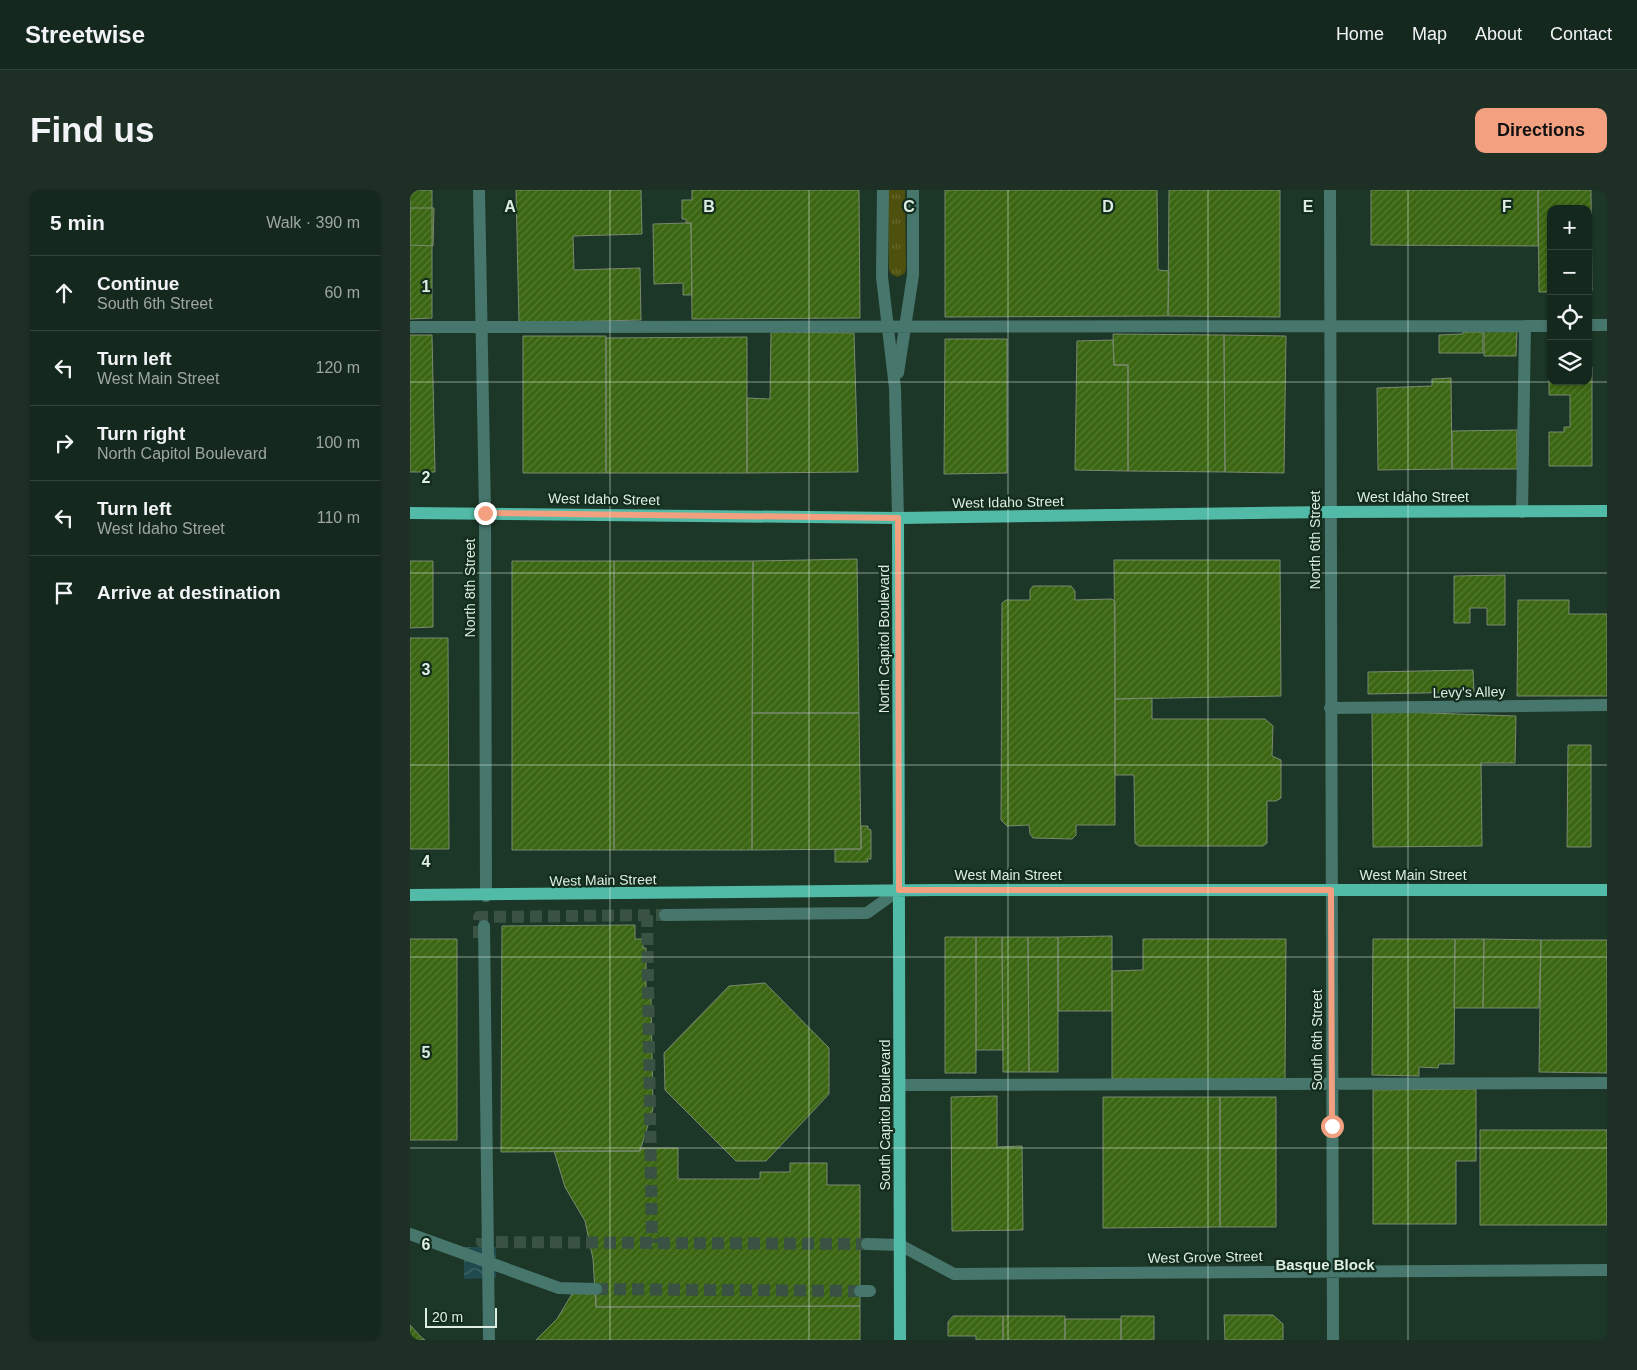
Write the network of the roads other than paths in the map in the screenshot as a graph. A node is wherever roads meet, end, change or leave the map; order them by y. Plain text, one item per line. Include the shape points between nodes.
1 (479, 190) edge
2 (883, 190) edge
3 (913, 190) edge
4 (1330, 190) edge
5 (1607, 325) edge
6 (888, 326) junction
7 (905, 326) junction
8 (1330, 326) junction
9 (1524, 326) junction
10 (1547, 326) edge
11 (1592, 326) edge
12 (410, 327) edge
13 (482, 327) junction
14 (895, 388) junction
15 (1607, 511) edge
16 (1330, 512) junction
17 (1522, 512) junction
18 (410, 513) edge
19 (485, 513) junction
20 (898, 518) junction
21 (1607, 705) edge
22 (1330, 708) junction
23 (899, 890) junction
24 (1331, 890) junction
25 (1607, 890) edge
26 (410, 895) edge
27 (486, 896) junction
28 (665, 915) tunnel mouth
29 (484, 926) tunnel mouth
30 (1332, 1083) junction
31 (1607, 1083) edge
32 (900, 1085) junction
33 (410, 1234) edge
34 (867, 1244) tunnel mouth
35 (900, 1245) junction
36 (487, 1262) junction
37 (1333, 1270) junction
38 (1607, 1270) edge
39 (596, 1289) tunnel mouth
40 (489, 1340) edge
41 (900, 1340) edge
42 (1333, 1340) edge

1 - 13 street, North 8th Street
2 - 6 street, North Capitol Boulevard via 882,277
3 - 7 street, North Capitol Boulevard via 913,275
4 - 8 street, North 6th Street
5 - 11 street
6 - 7 street
6 - 13 street
6 - 14 street, North Capitol Boulevard
7 - 8 street
7 - 14 street, North Capitol Boulevard
8 - 9 street
8 - 16 street, North 6th Street
9 - 10 street
9 - 17 street
12 - 13 street
13 - 19 street, North 8th Street
14 - 20 street, North Capitol Boulevard
15 - 17 main road, West Idaho Street
16 - 17 main road, West Idaho Street
16 - 20 main road, West Idaho Street
16 - 22 street, North 6th Street
18 - 19 main road, West Idaho Street
19 - 20 main road, West Idaho Street
19 - 27 street, North 8th Street
20 - 23 main road, North Capitol Boulevard
21 - 22 street, Levy's Alley
22 - 24 street, North 6th Street
23 - 24 main road, West Main Street
23 - 27 main road, West Main Street
23 - 28 street via 867,913
23 - 32 main road, South Capitol Boulevard
24 - 25 main road, West Main Street
24 - 30 street, South 6th Street
26 - 27 main road, West Main Street
29 - 36 street
30 - 31 street
30 - 32 street
30 - 37 street, South 6th Street
32 - 35 main road, South Capitol Boulevard
33 - 36 street
34 - 35 street
35 - 37 street, West Grove Street via 954,1274
35 - 41 main road, South Capitol Boulevard
36 - 39 street via 559,1288
36 - 40 street
37 - 38 street, West Grove Street
37 - 42 street, South 6th Street

